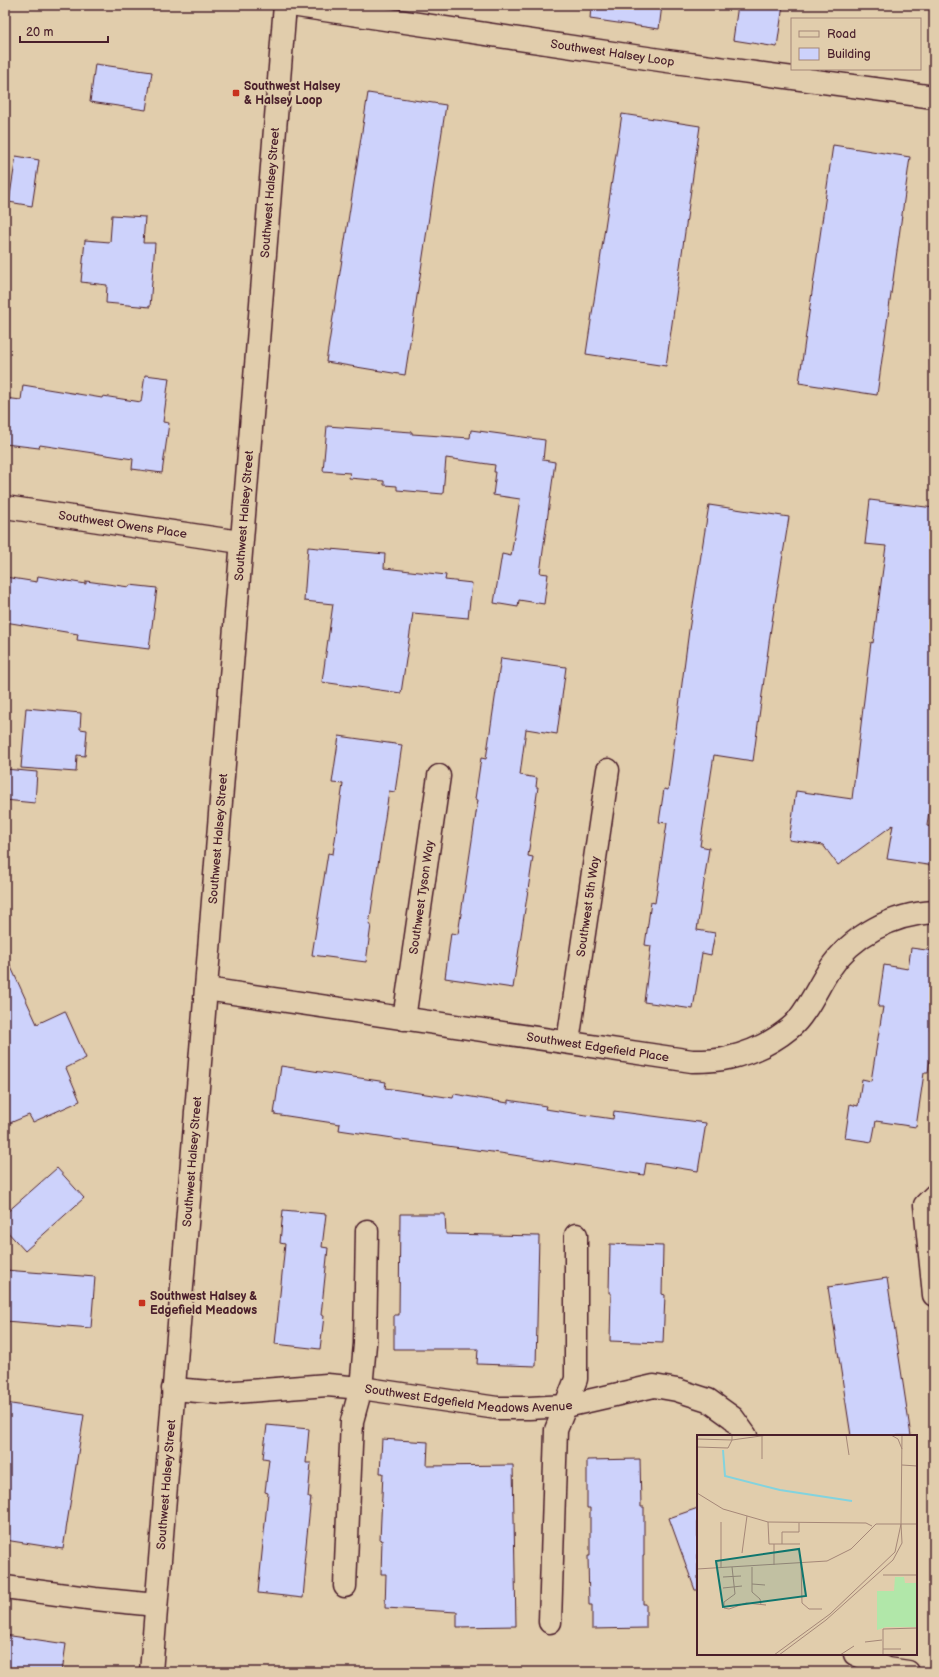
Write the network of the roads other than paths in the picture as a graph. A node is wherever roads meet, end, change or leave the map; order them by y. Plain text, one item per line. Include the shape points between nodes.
1 (285, 5) edge
2 (292, 5) edge
3 (934, 97) edge
4 (5, 507) edge
5 (240, 542) junction
6 (608, 770) dead end
7 (439, 776) dead end
8 (934, 912) edge
9 (206, 989) junction
10 (404, 1019) junction
11 (568, 1042) junction
12 (929, 1200) edge
13 (367, 1231) dead end
14 (576, 1235) dead end
15 (934, 1295) edge
16 (361, 1388) junction
17 (173, 1389) junction
18 (566, 1406) junction
19 (745, 1435) edge
20 (5, 1586) edge
21 (345, 1586) dead end
22 (156, 1604) junction
23 (550, 1622) dead end
24 (857, 1655) edge
25 (150, 1672) edge
26 (908, 1672) edge

1 - 5 street, Southwest Halsey Street
2 - 3 street, Southwest Halsey Loop via 675,62
4 - 5 street, Southwest Owens Place
5 - 9 street, Southwest Halsey Street
6 - 11 street, Southwest 5th Way
7 - 10 street, Southwest Tyson Way
8 - 11 street, Southwest Edgefield Place via 917,913 885,922 850,946 829,969 811,1001 792,1027 760,1047 728,1058 692,1062
9 - 10 street, Southwest Edgefield Place
9 - 17 street, Southwest Halsey Street
10 - 11 street, Southwest Edgefield Place
12 - 15 street
13 - 16 street via 365,1344
14 - 18 street via 576,1379
16 - 17 street, Southwest Edgefield Meadows Avenue via 327,1385 223,1392
16 - 18 street, Southwest Edgefield Meadows Avenue via 497,1408
16 - 21 street via 352,1421
17 - 22 street, Southwest Halsey Street
18 - 19 street, Southwest Edgefield Meadows Avenue via 654,1386 708,1400 733,1418
18 - 23 street via 556,1430
20 - 22 street via 95,1599
22 - 25 street, Southwest Halsey Street
24 - 26 street via 888,1669

